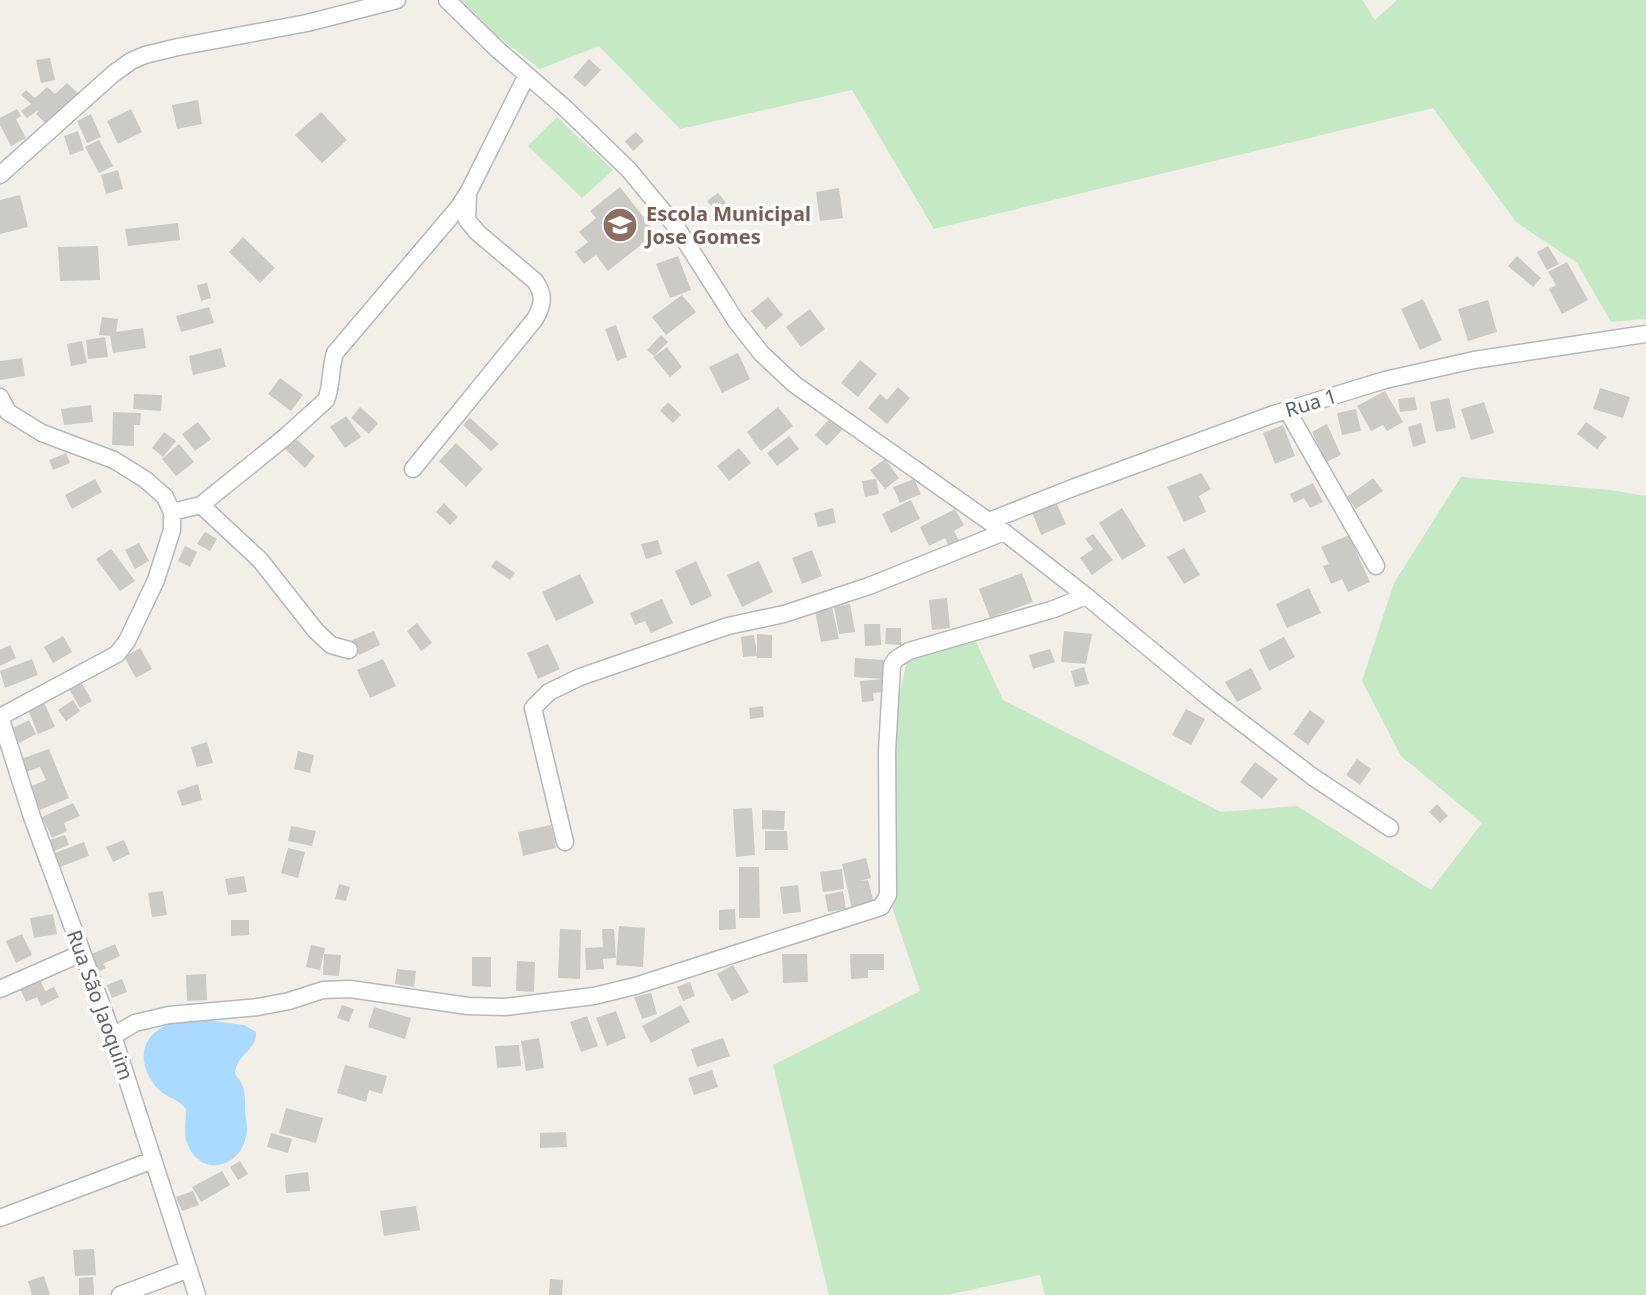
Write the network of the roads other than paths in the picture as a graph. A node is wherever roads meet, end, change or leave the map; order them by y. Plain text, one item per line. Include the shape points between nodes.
1 (397, 0) edge
2 (447, 0) edge
3 (527, 75) junction
4 (0, 175) edge
5 (469, 191) junction
6 (1646, 334) edge
7 (0, 397) edge
8 (1287, 410) junction
9 (413, 469) dead end
10 (201, 505) junction
11 (172, 512) junction
12 (989, 521) junction
13 (1004, 532) junction
14 (1376, 566) dead end
15 (1086, 596) junction
16 (349, 650) dead end
17 (0, 717) edge
18 (1390, 828) dead end
19 (565, 842) dead end
20 (82, 953) junction
21 (0, 989) edge
22 (113, 1036) junction
23 (153, 1160) junction
24 (0, 1218) edge
25 (189, 1269) junction
26 (120, 1295) edge
27 (197, 1295) edge

1 - 4 street via 131,61
2 - 3 street
3 - 5 street
3 - 12 street via 629,170 677,228 761,353 794,384
5 - 9 street via 467,220 541,288 542,308
5 - 10 street via 335,353 326,400
6 - 8 street, Rua 1 via 1474,360
7 - 11 street via 8,412 42,433 114,460 146,480 165,497
8 - 12 street, Rua 1
8 - 14 street
10 - 11 street
10 - 16 street via 260,560 316,631 331,645
11 - 17 street via 172,530 156,580 117,654
12 - 13 street
13 - 15 street
13 - 19 street via 869,586 728,626 549,692 533,708
15 - 18 street via 1208,697
15 - 22 street via 909,651 892,665 888,895 881,907 594,996 505,1007 323,990 258,1007 169,1015 135,1023
17 - 20 street, Rua São Jaoquim
20 - 21 street
20 - 22 street, Rua São Jaoquim
22 - 23 street, Rua São Jaoquim
23 - 24 street
23 - 25 street, Rua São Jaoquim
25 - 26 street
25 - 27 street, Rua São Jaoquim

